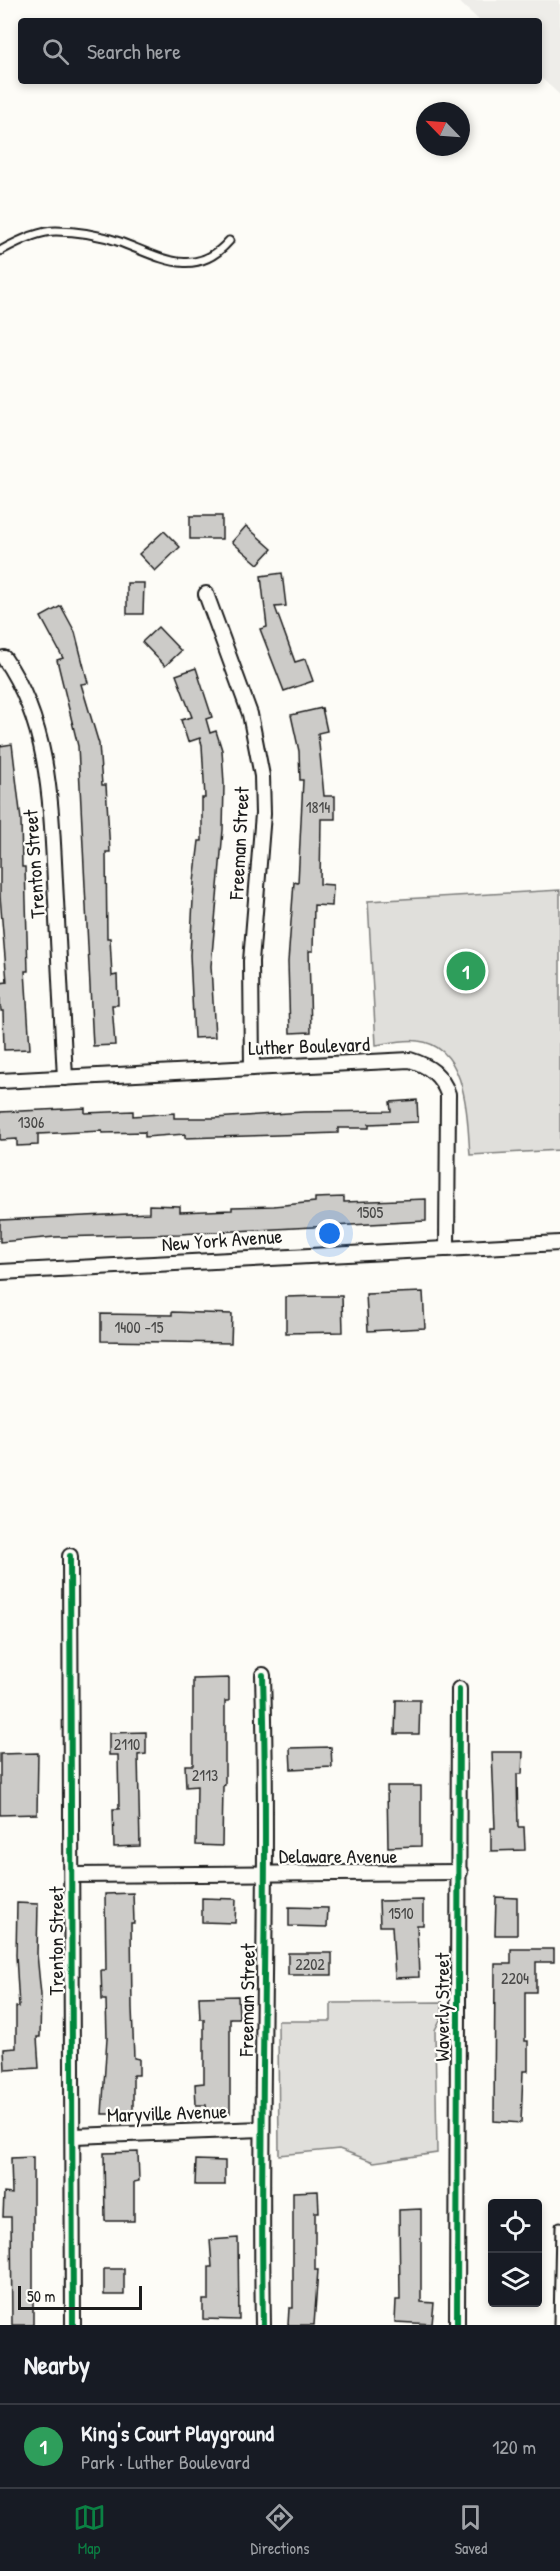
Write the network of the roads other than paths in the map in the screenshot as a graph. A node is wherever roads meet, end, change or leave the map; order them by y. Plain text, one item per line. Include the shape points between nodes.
1 (229, 241) dead end
2 (0, 251) edge
3 (206, 594) dead end
4 (4, 658) dead end
5 (252, 1068) junction
6 (65, 1078) junction
7 (0, 1082) edge
8 (560, 1243) edge
9 (447, 1249) junction
10 (0, 1272) edge
11 (70, 1556) dead end
12 (263, 1675) dead end
13 (459, 1689) dead end
14 (460, 1872) junction
15 (265, 1873) junction
16 (72, 1875) junction
17 (262, 2129) junction
18 (74, 2136) junction
19 (560, 2226) edge
20 (73, 2325) edge
21 (263, 2325) edge
22 (457, 2325) edge
23 (558, 2325) edge

1 - 2 lane via 207,259 194,263 146,253 87,233 54,231
3 - 5 street, Freeman Street via 250,714 262,776 263,814 251,960
4 - 6 street, Trenton Street via 28,701 44,754 52,823
5 - 6 street, Luther Boulevard
5 - 9 street, Luther Boulevard via 410,1060 434,1071 448,1094
6 - 7 street, Luther Boulevard
8 - 9 street, New York Avenue
9 - 10 street, New York Avenue
11 - 16 street, Trenton Street
12 - 15 street, Freeman Street
13 - 14 street, Waverly Street
14 - 15 street, Delaware Avenue
14 - 22 street, Waverly Street
15 - 16 street, Delaware Avenue
15 - 17 street, Freeman Street
16 - 18 street, Trenton Street
17 - 18 street, Maryville Avenue
17 - 21 street, Freeman Street
18 - 20 street, Trenton Street
19 - 23 lane

